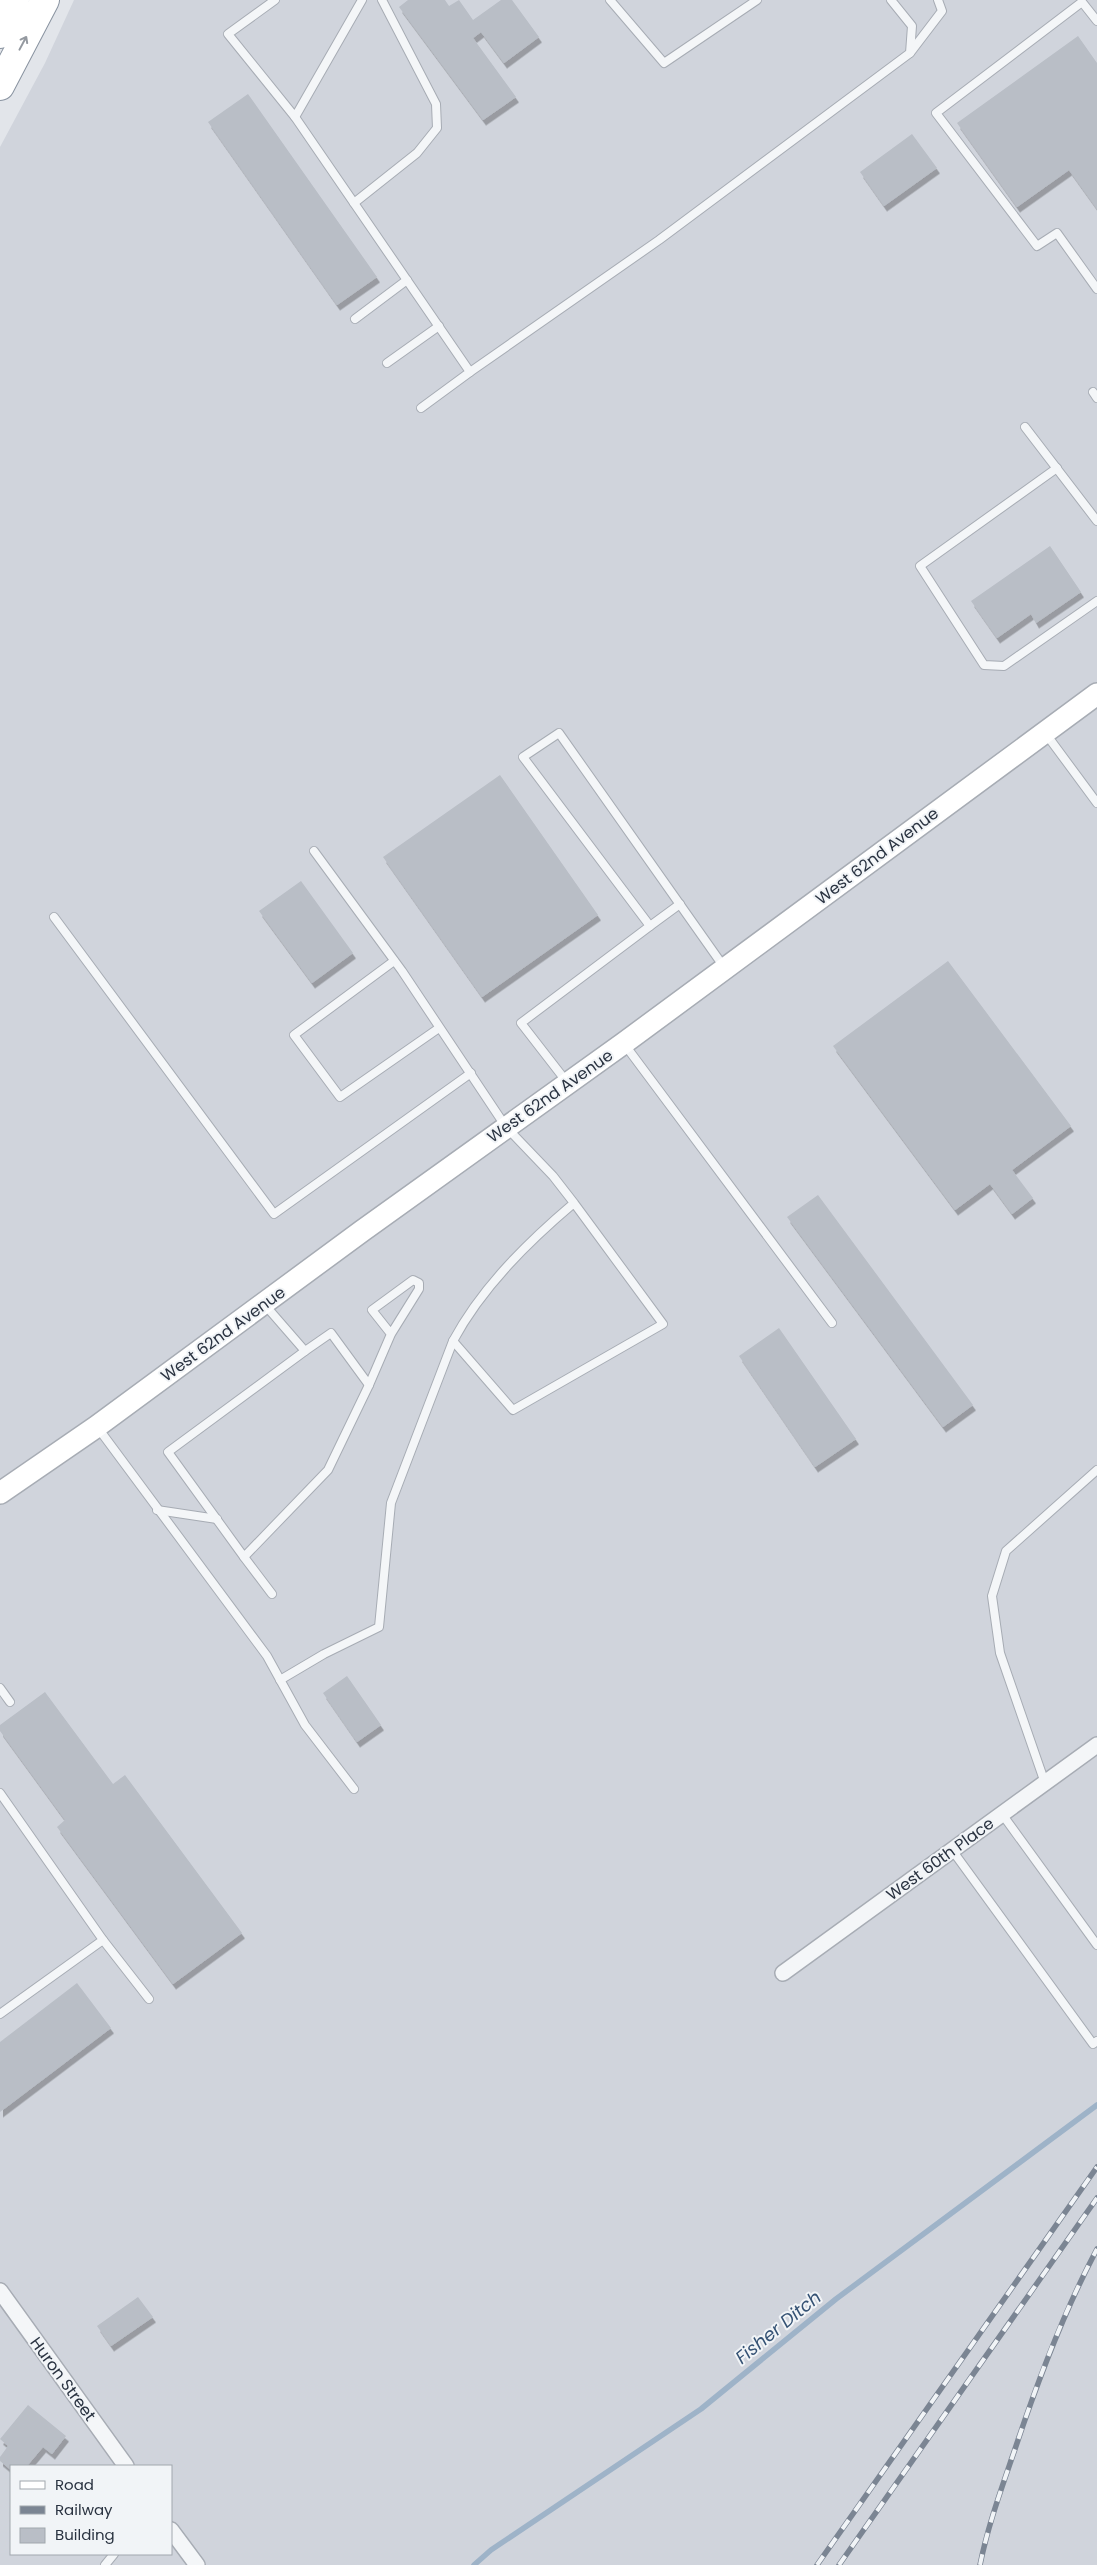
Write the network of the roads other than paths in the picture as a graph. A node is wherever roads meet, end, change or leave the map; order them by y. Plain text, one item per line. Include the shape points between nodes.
1 (15, 0) edge
2 (45, 0) edge
3 (276, 0) edge
4 (362, 0) edge
5 (382, 0) edge
6 (610, 0) edge
7 (757, 0) edge
8 (891, 0) edge
9 (938, 0) edge
10 (1096, 18) edge
11 (0, 34) edge
12 (910, 53) junction
13 (0, 86) edge
14 (295, 117) junction
15 (354, 203) junction
16 (407, 280) junction
17 (1097, 289) edge
18 (355, 319) dead end
19 (439, 326) junction
20 (387, 363) dead end
21 (470, 372) junction
22 (421, 408) dead end
23 (1025, 427) dead end
24 (1057, 468) junction
25 (1097, 521) edge
26 (1097, 601) edge
27 (1097, 694) edge
28 (1045, 732) junction
29 (1097, 803) edge
30 (314, 851) dead end
31 (680, 904) junction
32 (54, 917) dead end
33 (650, 926) junction
34 (394, 961) junction
35 (726, 969) junction
36 (439, 1028) junction
37 (624, 1043) junction
38 (470, 1073) junction
39 (568, 1083) junction
40 (506, 1127) junction
41 (574, 1203) junction
42 (264, 1304) junction
43 (832, 1323) dead end
44 (391, 1334) junction
45 (453, 1341) junction
46 (305, 1351) junction
47 (369, 1385) junction
48 (96, 1427) junction
49 (1097, 1470) edge
50 (2, 1488) edge
51 (157, 1510) junction
52 (217, 1519) junction
53 (244, 1557) junction
54 (272, 1594) dead end
55 (280, 1680) junction
56 (0, 1688) edge
57 (10, 1702) dead end
58 (1097, 1745) edge
59 (1045, 1783) junction
60 (354, 1789) dead end
61 (0, 1793) edge
62 (1002, 1814) junction
63 (952, 1850) junction
64 (103, 1940) junction
65 (1097, 1945) edge
66 (782, 1973) dead end
67 (149, 2000) dead end
68 (0, 2014) edge
69 (1097, 2040) edge
70 (0, 2291) edge
71 (125, 2465) edge
72 (172, 2531) edge
73 (113, 2555) edge
74 (105, 2565) edge
75 (197, 2565) edge

1 - 11 highway
13 -> 2 highway
3 - 14 lane via 228,34
4 - 14 lane
5 - 15 lane via 436,104 437,128 417,153
6 - 7 lane via 664,63
8 - 12 lane via 912,26
9 - 12 lane via 942,11
10 - 17 lane via 1082,2 936,113 1037,246 1057,233
12 - 21 lane via 659,240
14 - 15 lane
15 - 16 lane
16 - 18 lane
16 - 19 lane
19 - 20 lane
19 - 21 lane
21 - 22 lane
23 - 24 lane
24 - 25 lane
24 - 26 lane via 920,566 984,664 1004,666
27 - 28 street, West 62nd Avenue
28 - 29 lane
28 - 35 street, West 62nd Avenue
30 - 34 lane
31 - 33 lane
31 - 33 lane via 560,733 523,757
31 - 35 lane
32 - 38 lane via 274,1214
33 - 39 lane via 521,1023
34 - 36 lane
34 - 36 lane via 294,1035 340,1097
35 - 37 street, West 62nd Avenue
36 - 38 lane
37 - 39 street, West 62nd Avenue
37 - 43 lane
38 - 40 lane
39 - 40 street, West 62nd Avenue
40 - 41 lane
40 - 42 street, West 62nd Avenue
41 - 45 lane via 538,1234 475,1305
41 - 45 lane via 663,1324 513,1410
42 - 46 lane
42 - 48 street, West 62nd Avenue
44 - 44 lane via 419,1289 413,1280 372,1310
44 - 47 lane
45 - 55 lane via 391,1502 379,1627
46 - 47 lane via 331,1333
46 - 52 lane via 168,1452
47 - 53 lane via 328,1470
48 - 50 street, West 62nd Avenue
48 - 51 lane
49 - 59 lane via 1006,1550 992,1596 1000,1653
51 - 52 lane
51 - 55 lane via 267,1656
52 - 53 lane
53 - 54 lane
55 - 60 lane via 304,1725
56 - 57 lane
58 - 59 street, West 60th Place
59 - 62 street, West 60th Place
61 - 64 lane
62 - 63 street, West 60th Place
62 - 65 lane
63 - 66 street, West 60th Place
63 - 69 lane via 1093,2044
64 - 67 lane
64 - 68 lane
70 - 71 street, Huron Street
72 - 75 street
73 - 74 lane

